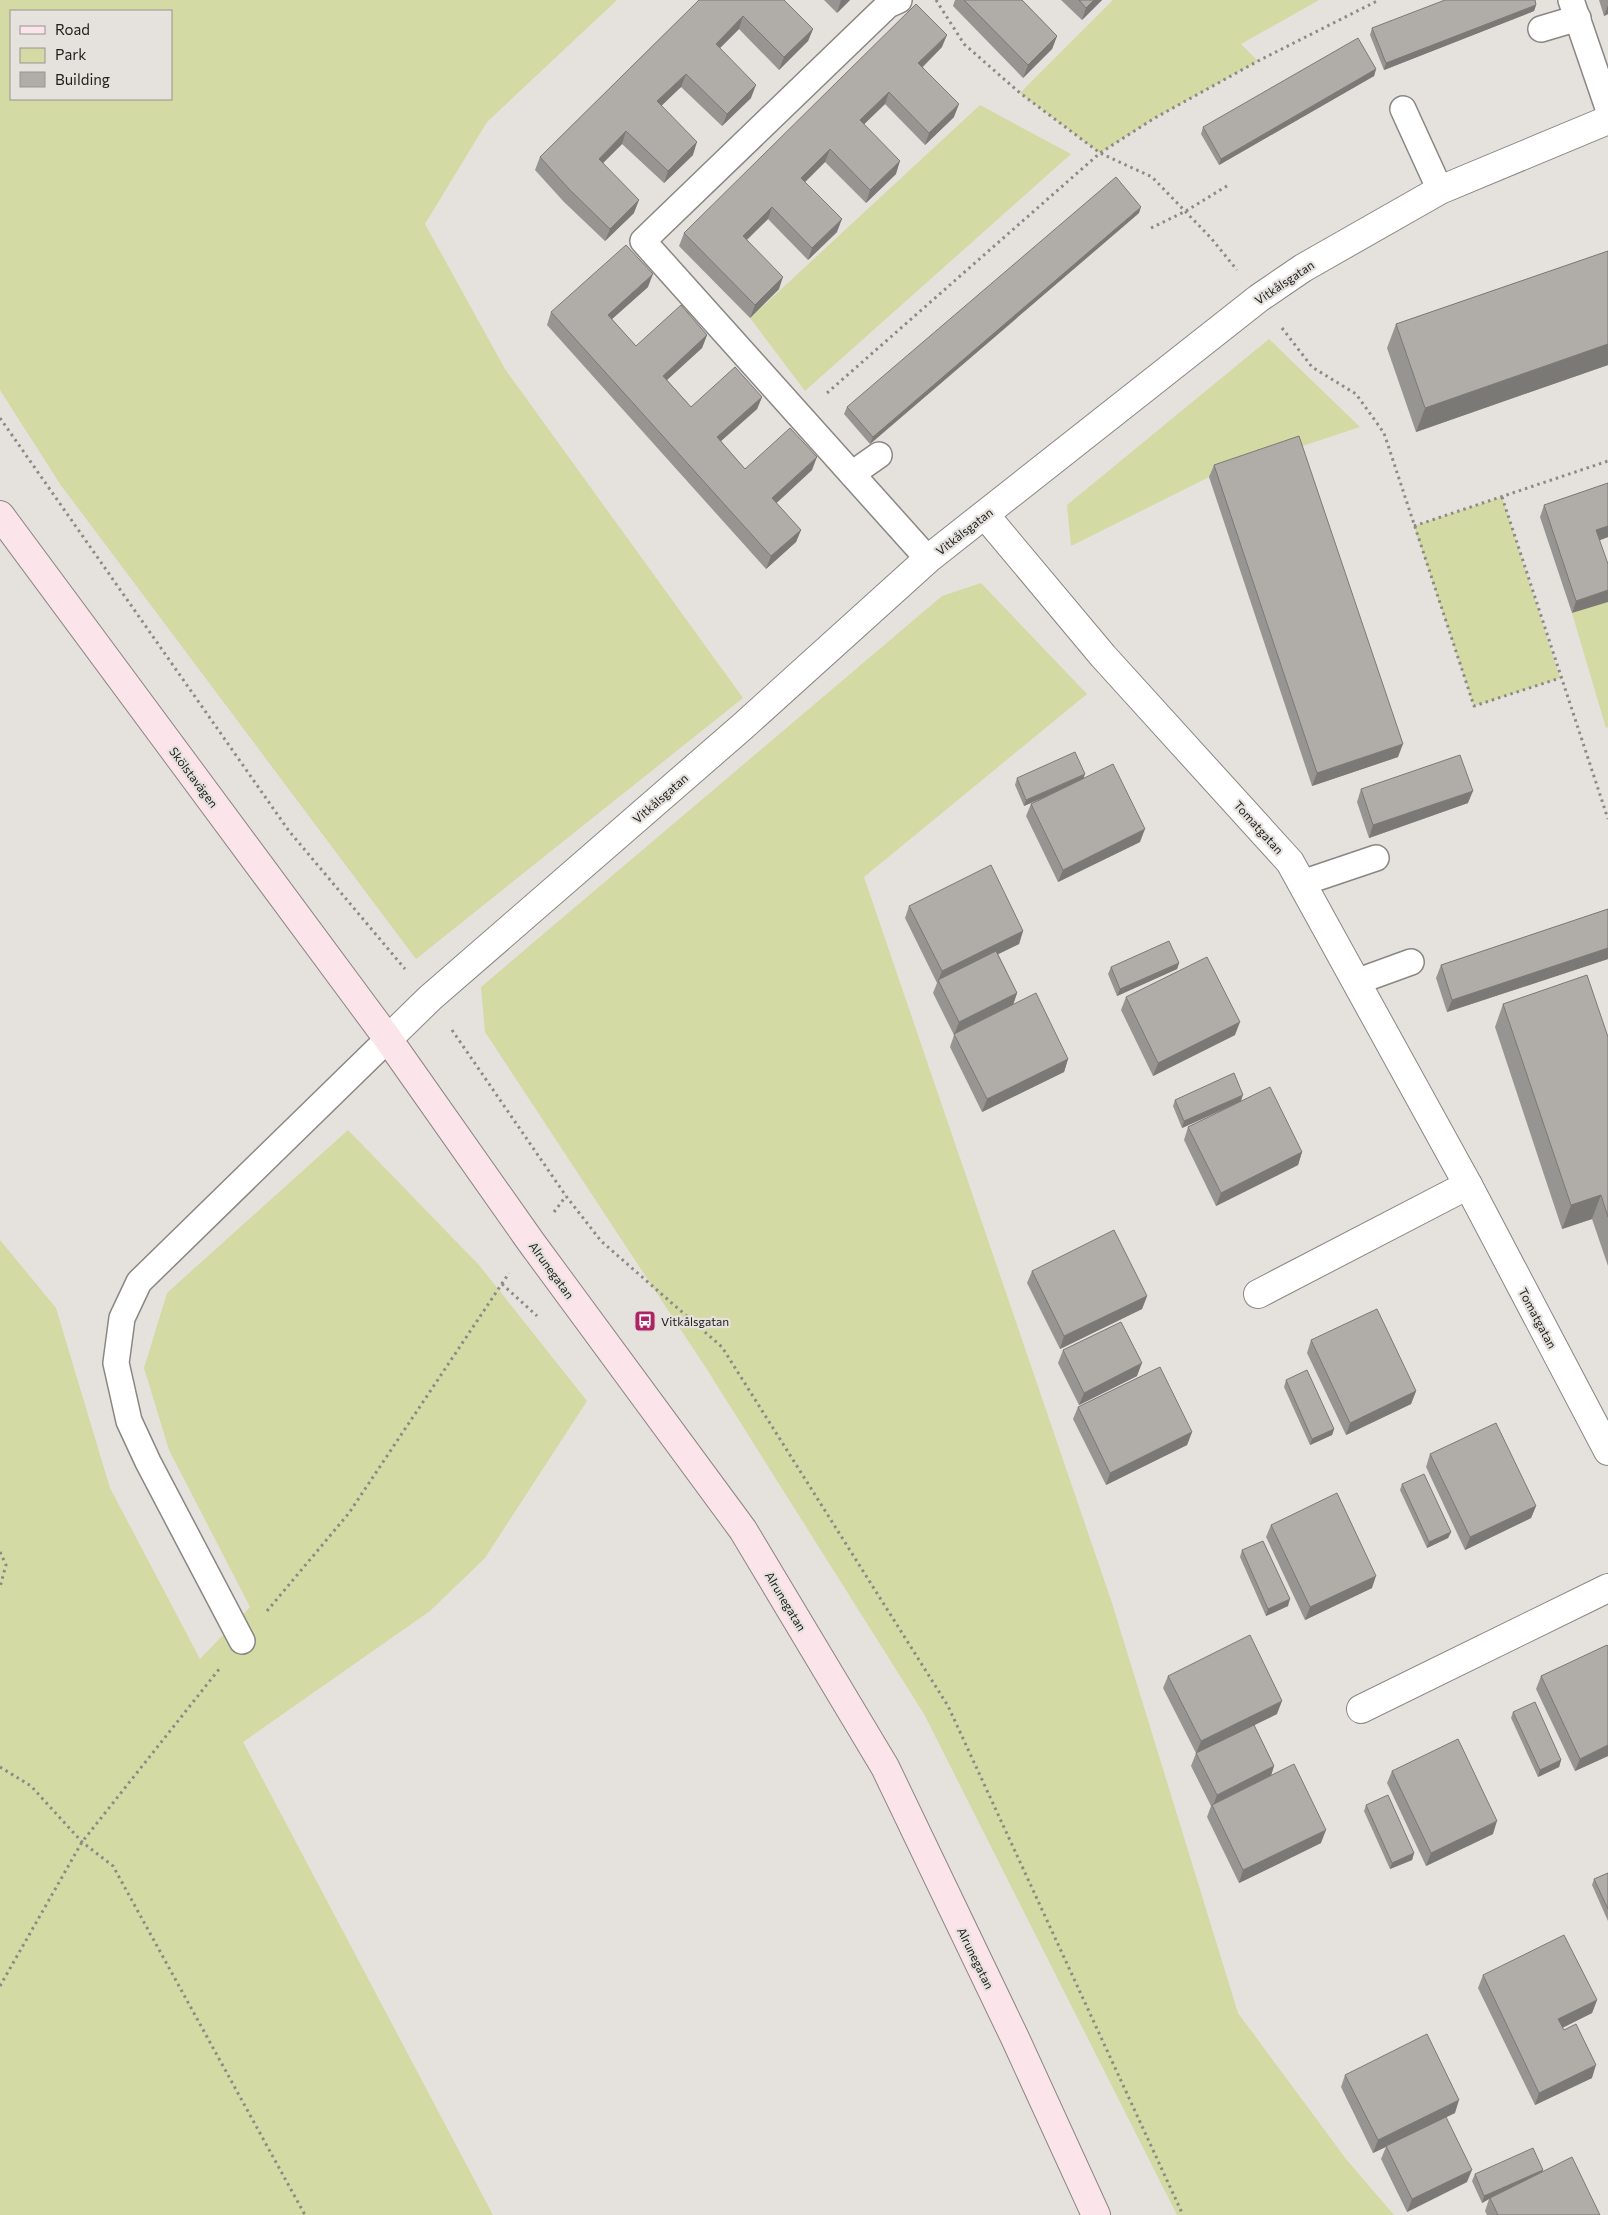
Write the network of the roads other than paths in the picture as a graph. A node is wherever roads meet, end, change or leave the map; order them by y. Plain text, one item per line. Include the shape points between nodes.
1 (898, 0) edge
2 (1574, 9) edge
3 (1541, 29) dead end
4 (1608, 108) edge
5 (1403, 109) dead end
6 (1608, 120) edge
7 (1440, 190) junction
8 (879, 454) dead end
9 (852, 474) junction
10 (0, 515) edge
11 (985, 515) junction
12 (928, 559) junction
13 (1376, 858) dead end
14 (1302, 883) junction
15 (1411, 962) dead end
16 (1356, 982) junction
17 (388, 1039) junction
18 (1468, 1185) junction
19 (1258, 1294) dead end
20 (1608, 1451) edge
21 (1608, 1588) edge
22 (242, 1641) road end
23 (1361, 1709) dead end
24 (1096, 2215) edge

1 - 9 lane via 888,5 643,241
2 - 3 lane
2 - 4 lane
5 - 7 lane
6 - 7 street, Vitkålsgatan
7 - 11 street, Vitkålsgatan via 1303,268 1259,298
8 - 9 lane
9 - 12 lane
10 - 17 street, Skölstavägen
11 - 12 street, Vitkålsgatan
11 - 14 street, Tomatgatan via 1103,656 1290,862
12 - 17 street, Vitkålsgatan via 742,727 430,998
13 - 14 lane
14 - 16 street, Tomatgatan
15 - 16 lane
16 - 18 street, Tomatgatan
17 - 22 lane via 140,1282 122,1318 116,1363 129,1421
17 - 24 street, Alrunegatan via 531,1242 743,1530 885,1767
18 - 19 street
18 - 20 street, Tomatgatan
21 - 23 street

